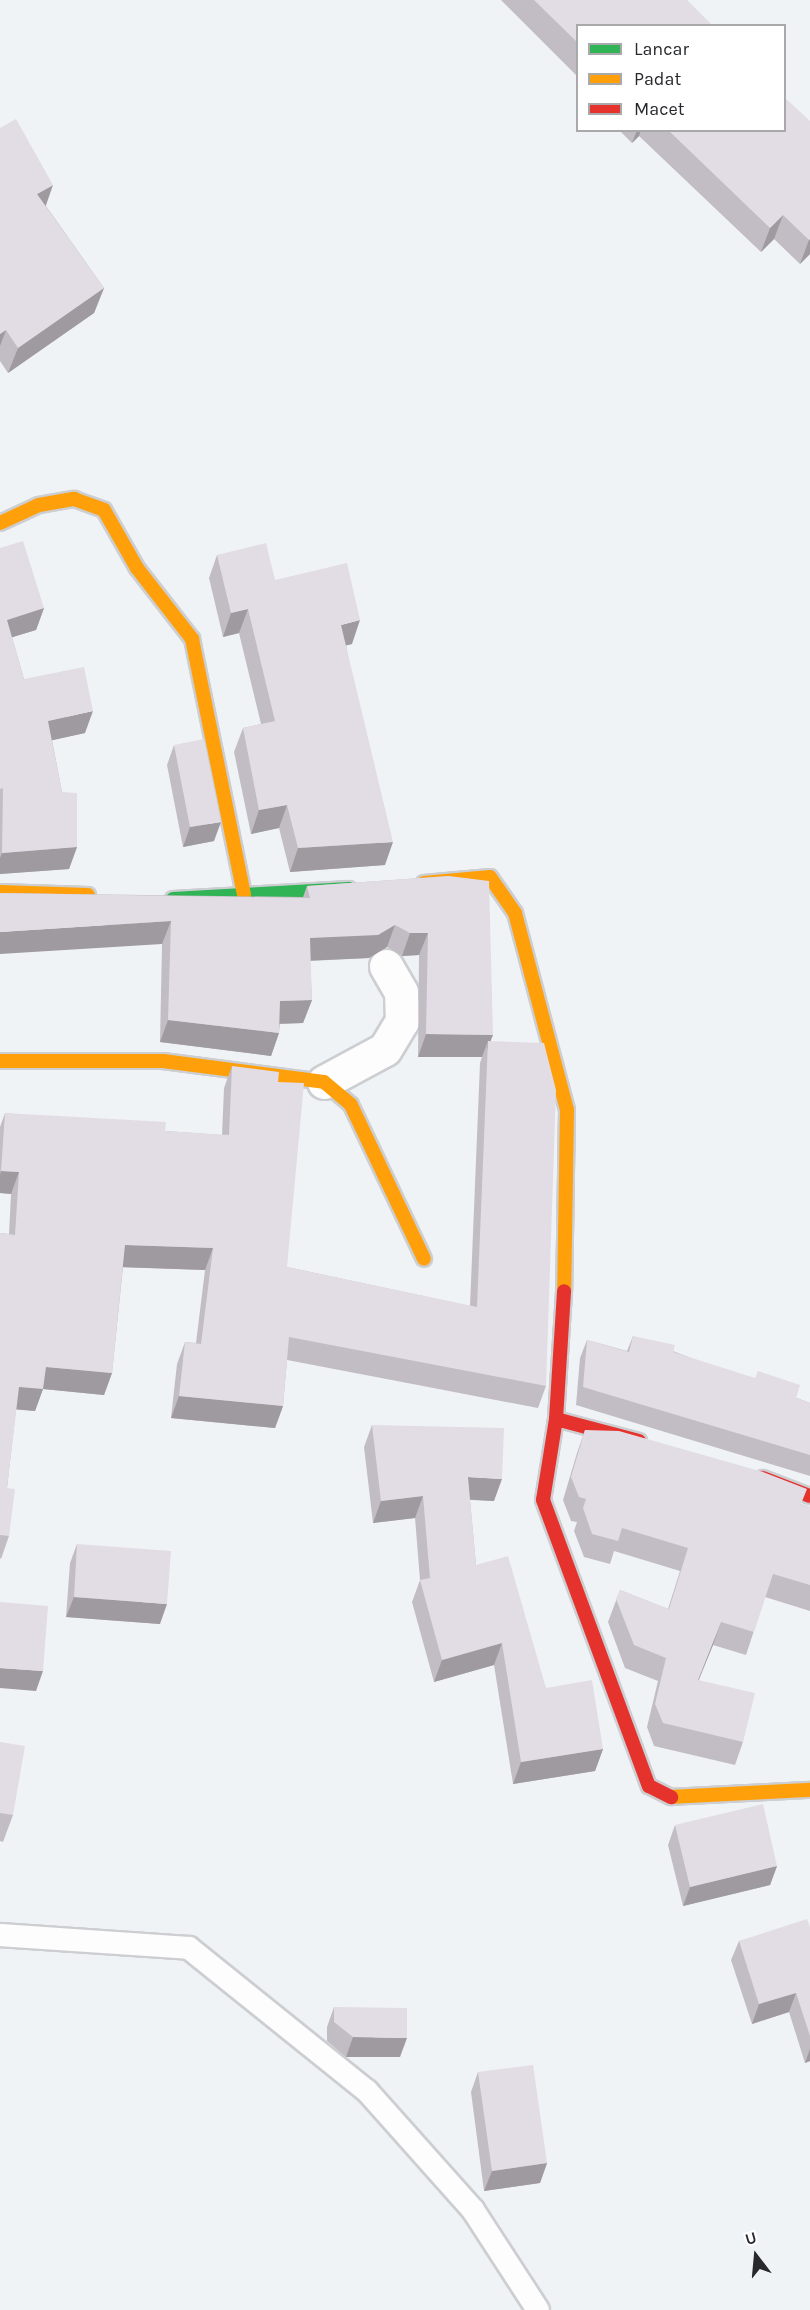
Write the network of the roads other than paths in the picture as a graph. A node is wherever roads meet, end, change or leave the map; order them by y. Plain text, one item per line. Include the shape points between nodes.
1 (0, 523) edge
2 (408, 884) edge
3 (362, 888) edge
4 (0, 892) edge
5 (244, 895) junction
6 (101, 896) edge
7 (158, 898) edge
8 (386, 966) dead end
9 (0, 1061) edge
10 (324, 1082) junction
11 (424, 1259) dead end
12 (556, 1419) junction
13 (656, 1446) edge
14 (750, 1474) edge
15 (810, 1496) edge
16 (810, 1790) edge
17 (0, 1935) edge
18 (538, 2310) edge

1 - 5 street via 39,506 74,500 104,510 137,568 192,639
2 - 12 street via 490,877 515,913 567,1110 564,1334
3 - 5 street
4 - 6 street
5 - 7 street
8 - 10 street via 401,992 402,1021 385,1049
9 - 10 street via 163,1060
10 - 11 street via 351,1105
12 - 13 street
12 - 16 street via 543,1500 649,1786 674,1799
14 - 15 street
17 - 18 lane via 189,1947 367,2091 473,2210

